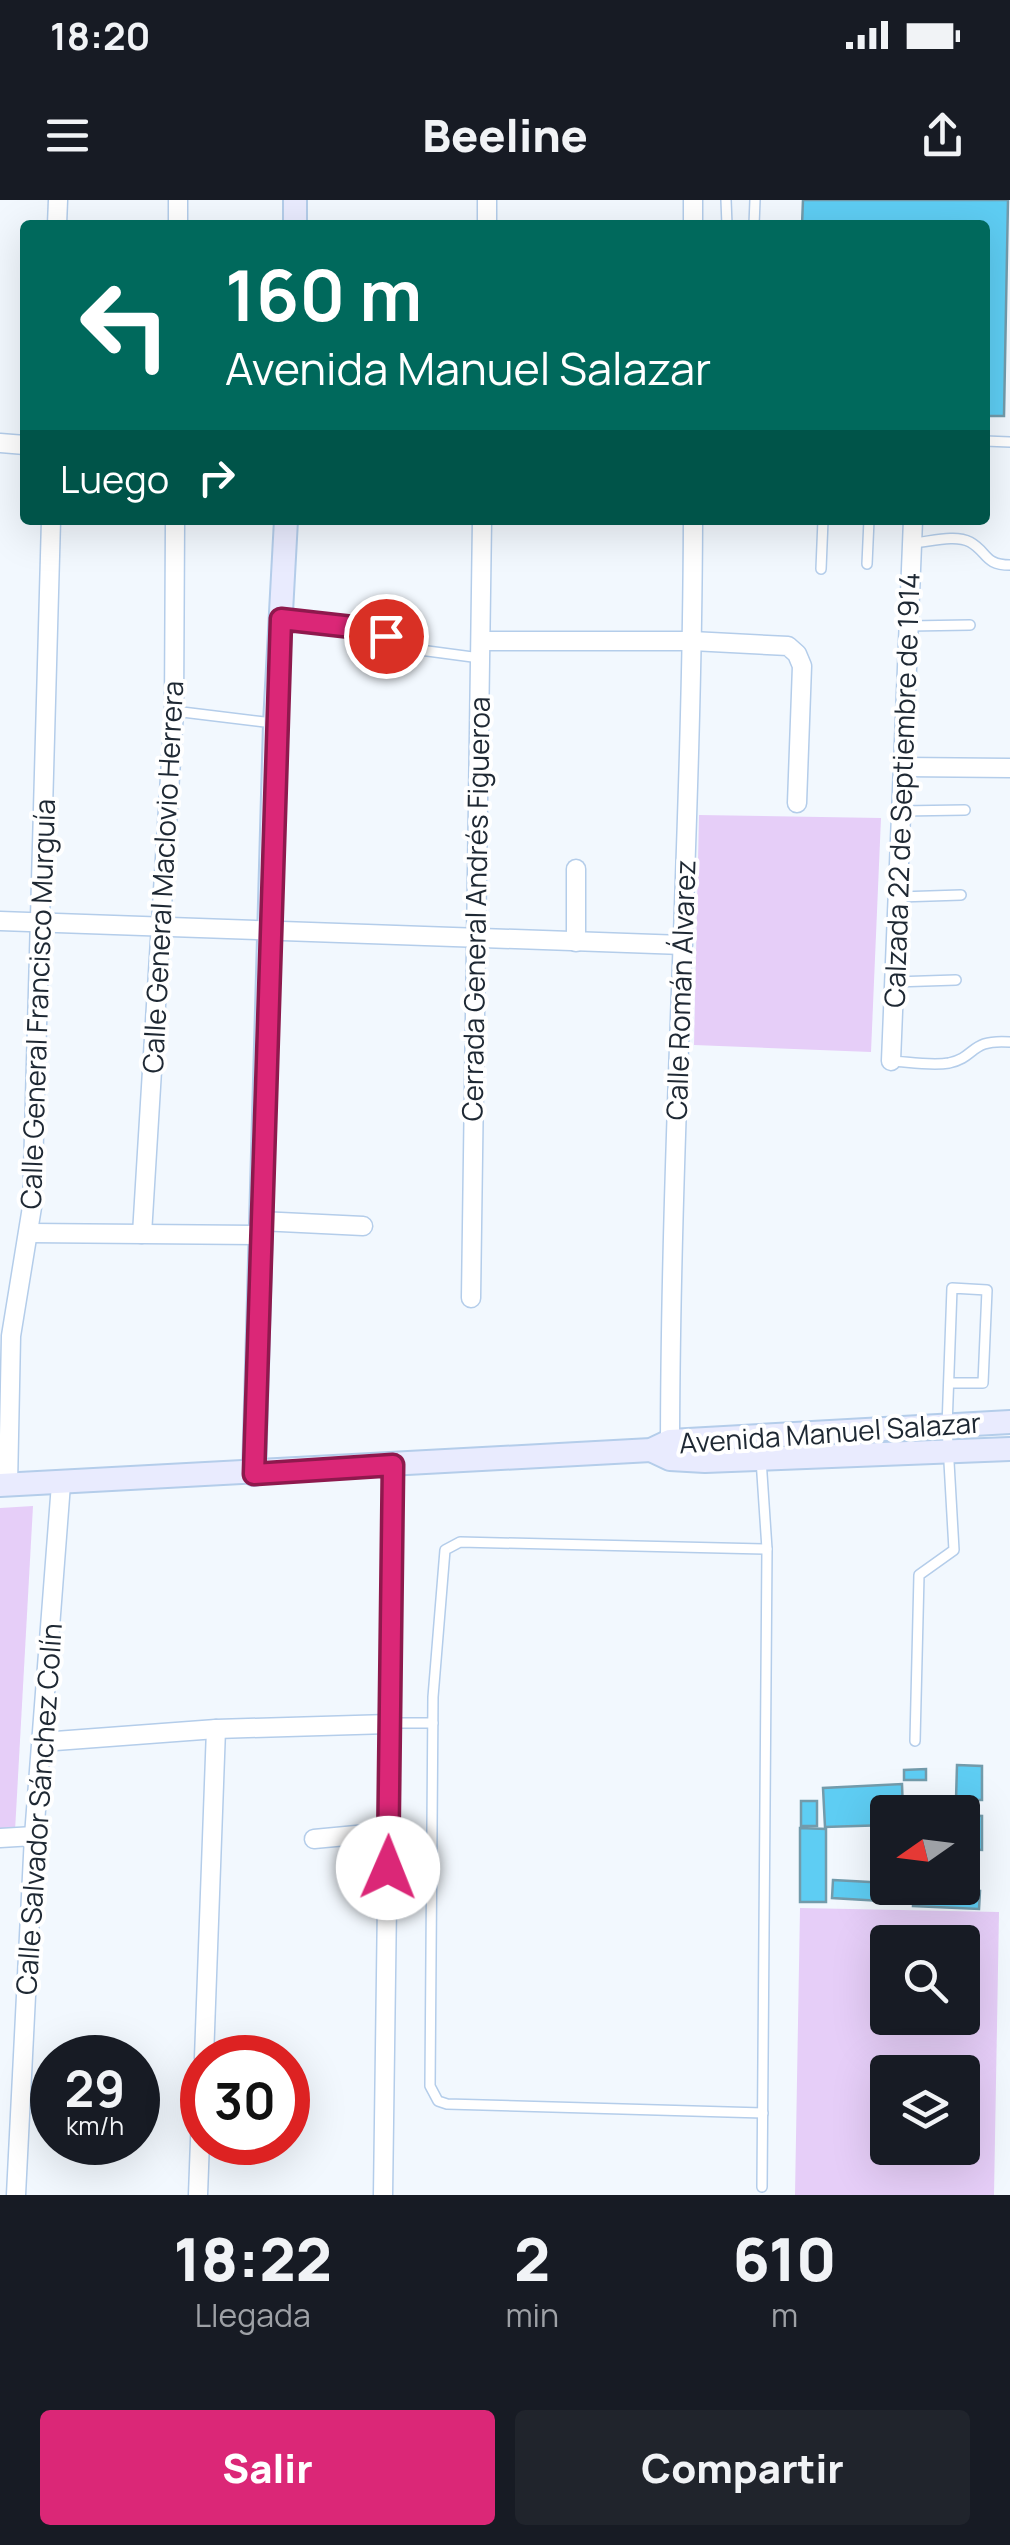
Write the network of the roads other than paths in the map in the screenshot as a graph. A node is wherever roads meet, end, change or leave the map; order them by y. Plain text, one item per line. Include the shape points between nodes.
1 (51, 525) edge
2 (175, 525) edge
3 (286, 525) edge
4 (482, 525) edge
5 (693, 525) edge
6 (823, 525) edge
7 (869, 525) edge
8 (913, 525) edge
9 (912, 543) junction
10 (867, 564) dead end
11 (1010, 565) edge
12 (821, 569) dead end
13 (281, 619) junction
14 (970, 625) dead end
15 (909, 626) junction
16 (692, 641) junction
17 (480, 649) junction
18 (174, 710) junction
19 (276, 724) junction
20 (903, 768) junction
21 (1010, 768) edge
22 (797, 803) dead end
23 (965, 810) dead end
24 (901, 811) junction
25 (576, 870) dead end
26 (961, 895) dead end
27 (898, 897) junction
28 (0, 922) edge
29 (42, 923) junction
30 (161, 926) junction
31 (269, 930) junction
32 (475, 939) junction
33 (576, 942) junction
34 (683, 945) junction
35 (956, 980) dead end
36 (894, 982) junction
37 (1010, 1042) edge
38 (891, 1061) joint
39 (363, 1226) dead end
40 (260, 1228) junction
41 (30, 1232) junction
42 (142, 1234) junction
43 (471, 1298) dead end
44 (5, 1336) edge
45 (949, 1383) junction
46 (1010, 1422) edge
47 (947, 1427) junction
48 (760, 1436) junction
49 (871, 1444) junction
50 (1010, 1449) edge
51 (664, 1450) junction
52 (949, 1452) junction
53 (761, 1460) junction
54 (393, 1465) junction
55 (254, 1474) junction
56 (61, 1484) junction
57 (4, 1485) edge
58 (767, 1549) junction
59 (433, 1723) junction
60 (389, 1724) junction
61 (216, 1729) junction
62 (916, 1741) dead end
63 (42, 1742) junction
64 (388, 1832) junction
65 (34, 1836) junction
66 (0, 1838) edge
67 (314, 1839) dead end
68 (205, 2035) edge
69 (763, 2113) junction
70 (199, 2165) edge
71 (762, 2187) dead end
72 (16, 2195) edge
73 (198, 2195) edge
74 (383, 2195) edge

1 - 29 street, Calle General Francisco Murguía
2 - 18 street, Calle General Maclovio Herrera
3 - 13 street
4 - 17 street, Cerrada General Andrés Figueroa
5 - 16 street, Calle Román Álvarez
6 - 12 lane
7 - 10 lane
8 - 9 street, Calzada 22 de Septiembre de 1914
9 - 11 lane via 959,539 988,561
9 - 15 street, Calzada 22 de Septiembre de 1914
13 - 17 lane via 370,629 405,648
13 - 19 street
14 - 15 lane
15 - 20 street, Calzada 22 de Septiembre de 1914
16 - 17 street
16 - 22 street via 775,643 797,654
16 - 34 street, Calle Román Álvarez
17 - 32 street, Cerrada General Andrés Figueroa
18 - 19 lane
18 - 30 street, Calle General Maclovio Herrera
19 - 31 street
20 - 21 street
20 - 24 street, Calzada 22 de Septiembre de 1914
23 - 24 lane
24 - 27 street, Calzada 22 de Septiembre de 1914
25 - 33 street
26 - 27 lane
27 - 36 street, Calzada 22 de Septiembre de 1914
28 - 29 street
29 - 30 street
29 - 41 street, Calle General Francisco Murguía
30 - 31 street
30 - 42 street, Calle General Maclovio Herrera
31 - 32 street
31 - 40 street
32 - 33 street
32 - 43 street, Cerrada General Andrés Figueroa
33 - 34 street
34 - 51 street, Calle Román Álvarez
35 - 36 lane
36 - 38 street, Calzada 22 de Septiembre de 1914
37 - 38 lane via 978,1045 945,1064
39 - 40 street
40 - 42 street
40 - 55 street
41 - 42 street
41 - 44 street, Calle General Francisco Murguía
44 - 57 street, Calle General Francisco Murguía
45 - 45 lane via 984,1383 987,1290 952,1288
45 - 47 lane
46 - 47 street, Avenida Manuel Salazar
47 - 49 street, Avenida Manuel Salazar
47 - 52 lane
48 - 49 street, Avenida Manuel Salazar
48 - 51 street, Avenida Manuel Salazar
48 - 53 lane
49 - 52 street, Avenida Manuel Salazar
49 - 53 street, Avenida Manuel Salazar
50 - 52 street, Avenida Manuel Salazar
51 - 53 street, Avenida Manuel Salazar
51 - 54 street, Avenida Manuel Salazar
52 - 62 lane via 954,1550 919,1575
53 - 58 lane
54 - 55 street, Avenida Manuel Salazar
54 - 60 street
55 - 56 street, Avenida Manuel Salazar
56 - 57 street, Avenida Manuel Salazar
56 - 63 street, Calle Salvador Sánchez Colín
58 - 59 lane via 452,1544 442,1558
58 - 69 lane
59 - 60 lane
59 - 69 lane via 432,2095 446,2104
60 - 61 street
60 - 64 street
61 - 63 street
61 - 68 street
63 - 65 street, Calle Salvador Sánchez Colín
64 - 67 street
64 - 74 street
65 - 66 street
65 - 72 street, Calle Salvador Sánchez Colín
69 - 71 lane
70 - 73 street

